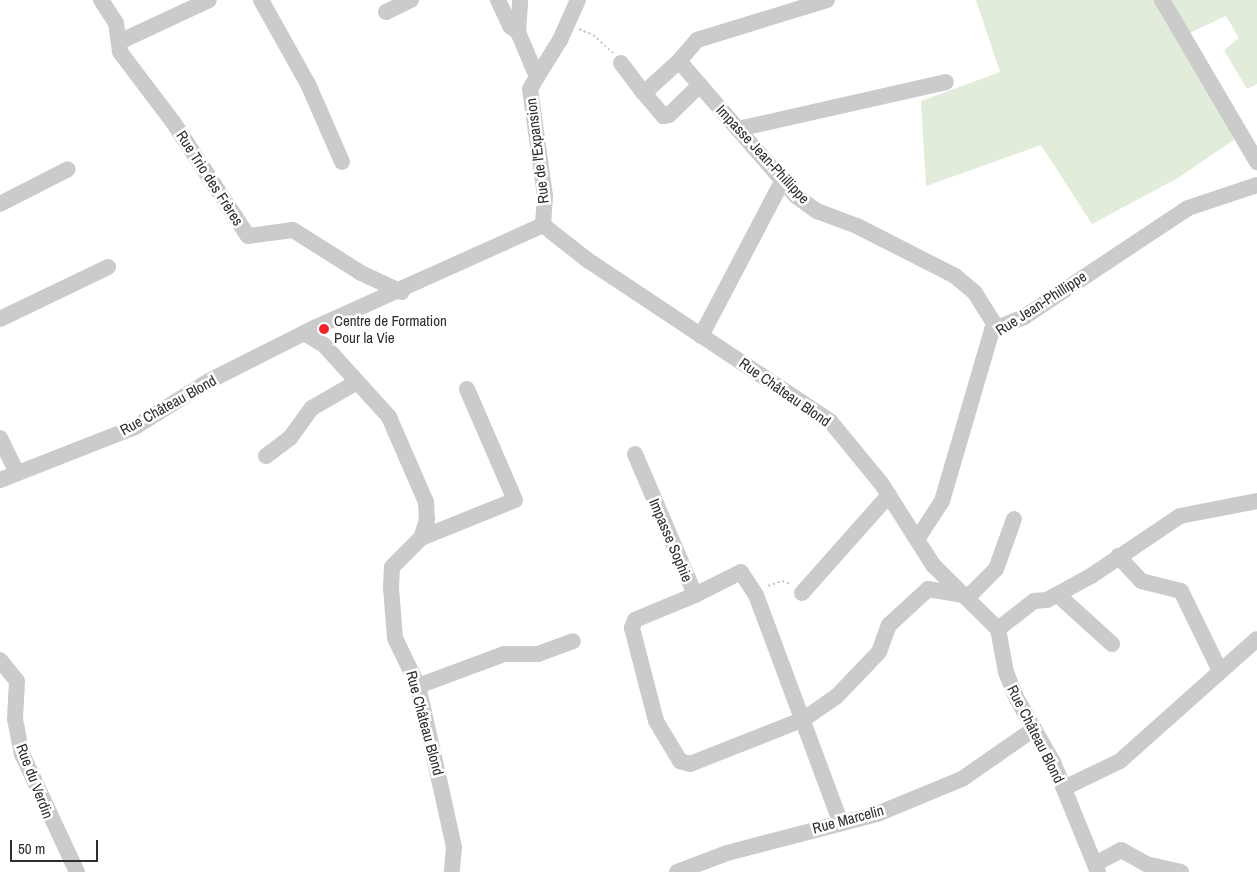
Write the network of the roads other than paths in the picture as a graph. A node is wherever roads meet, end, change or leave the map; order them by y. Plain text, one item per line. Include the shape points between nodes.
1 (101, 0) edge
2 (209, 0) edge
3 (261, 0) edge
4 (411, 0) edge
5 (498, 0) edge
6 (520, 0) edge
7 (578, 0) edge
8 (827, 0) edge
9 (1162, 0) edge
10 (386, 12) dead end
11 (518, 32) junction
12 (119, 42) junction
13 (679, 61) junction
14 (621, 63) road end
15 (537, 77) junction
16 (946, 82) dead end
17 (700, 85) junction
18 (644, 93) junction
19 (738, 129) junction
20 (342, 162) dead end
21 (1257, 162) edge
22 (68, 169) dead end
23 (783, 180) junction
24 (1257, 185) edge
25 (0, 204) edge
26 (543, 225) junction
27 (108, 267) dead end
28 (402, 292) junction
29 (0, 319) edge
30 (992, 330) junction
31 (304, 332) junction
32 (701, 336) junction
33 (357, 382) junction
34 (467, 389) dead end
35 (0, 438) edge
36 (635, 454) dead end
37 (266, 456) dead end
38 (17, 473) junction
39 (0, 480) edge
40 (889, 495) junction
41 (1257, 501) edge
42 (1014, 519) dead end
43 (420, 538) junction
44 (918, 538) junction
45 (1118, 556) junction
46 (804, 591) road end
47 (695, 595) junction
48 (1058, 595) junction
49 (969, 596) junction
50 (998, 629) junction
51 (1257, 639) edge
52 (573, 641) dead end
53 (1112, 644) dead end
54 (0, 660) edge
55 (1220, 671) junction
56 (418, 686) junction
57 (804, 719) junction
58 (1034, 729) junction
59 (1064, 788) junction
60 (840, 821) junction
61 (1096, 868) edge
62 (77, 872) edge
63 (452, 872) edge
64 (677, 872) edge
65 (1181, 872) edge

1 - 12 street, Rue Trio des Frères via 116,24
2 - 12 street
3 - 20 street via 308,84
4 - 10 street
5 - 11 street, Rue de l'Expansion via 510,26
6 - 11 street
7 - 15 street
8 - 13 street via 697,40
9 - 21 street
11 - 15 street, Rue de l'Expansion
12 - 28 street, Rue Trio des Frères via 120,52 188,143 248,236 293,230 361,273
13 - 17 street, Impasse Jean-Phillippe
13 - 18 street
14 - 18 street
15 - 26 street, Rue de l'Expansion via 530,90 545,196
16 - 19 street
17 - 18 street via 675,111 663,116
17 - 19 street, Impasse Jean-Phillippe
19 - 23 street, Impasse Jean-Phillippe
22 - 25 street
23 - 30 street, Impasse Jean-Phillippe via 817,211 857,226 955,276 975,293 994,323
23 - 32 street
24 - 30 street, Rue Jean-Phillippe via 1188,208 1024,317
26 - 28 street, Rue Château Blond
26 - 32 street, Rue Château Blond
27 - 29 street
28 - 31 street, Rue Château Blond
30 - 44 street, Rue Jean-Phillippe via 942,501
31 - 33 street, Rue Château Blond via 324,345
31 - 38 street, Rue Château Blond via 209,381 135,427
32 - 40 street, Rue Château Blond via 830,421
33 - 37 street via 312,408 290,438
33 - 43 street, Rue Château Blond via 388,417 426,502 427,520
34 - 43 street via 515,500
35 - 38 street
36 - 47 street, Impasse Sophie
38 - 39 street, Rue Château Blond
40 - 44 street, Rue Château Blond
40 - 46 street
41 - 45 street via 1180,516
42 - 49 street via 996,569
43 - 56 street, Rue Château Blond via 392,567 391,588 395,638
44 - 49 street, Rue Château Blond via 933,565
45 - 48 street
45 - 55 street via 1141,581 1180,591
47 - 57 street, Impasse Sophie via 741,572 754,592
47 - 57 street via 635,620 632,628 656,721 685,763
48 - 50 street via 1034,601
48 - 53 street
49 - 50 street, Rue Château Blond
49 - 57 street via 928,589 889,625 879,652 836,697
50 - 58 street, Rue Château Blond via 1006,672
51 - 55 street
52 - 56 street via 538,654 504,654
54 - 62 street, Rue du Verdin via 17,681 15,719 22,754
55 - 59 street via 1120,761
56 - 63 street, Rue Château Blond via 454,847
57 - 60 street, Impasse Sophie
58 - 59 street, Rue Château Blond
58 - 60 street, Rue Marcelin via 962,779 877,814
59 - 61 street, Rue Château Blond
60 - 64 street, Rue Marcelin
61 - 65 street via 1121,850 1146,864

